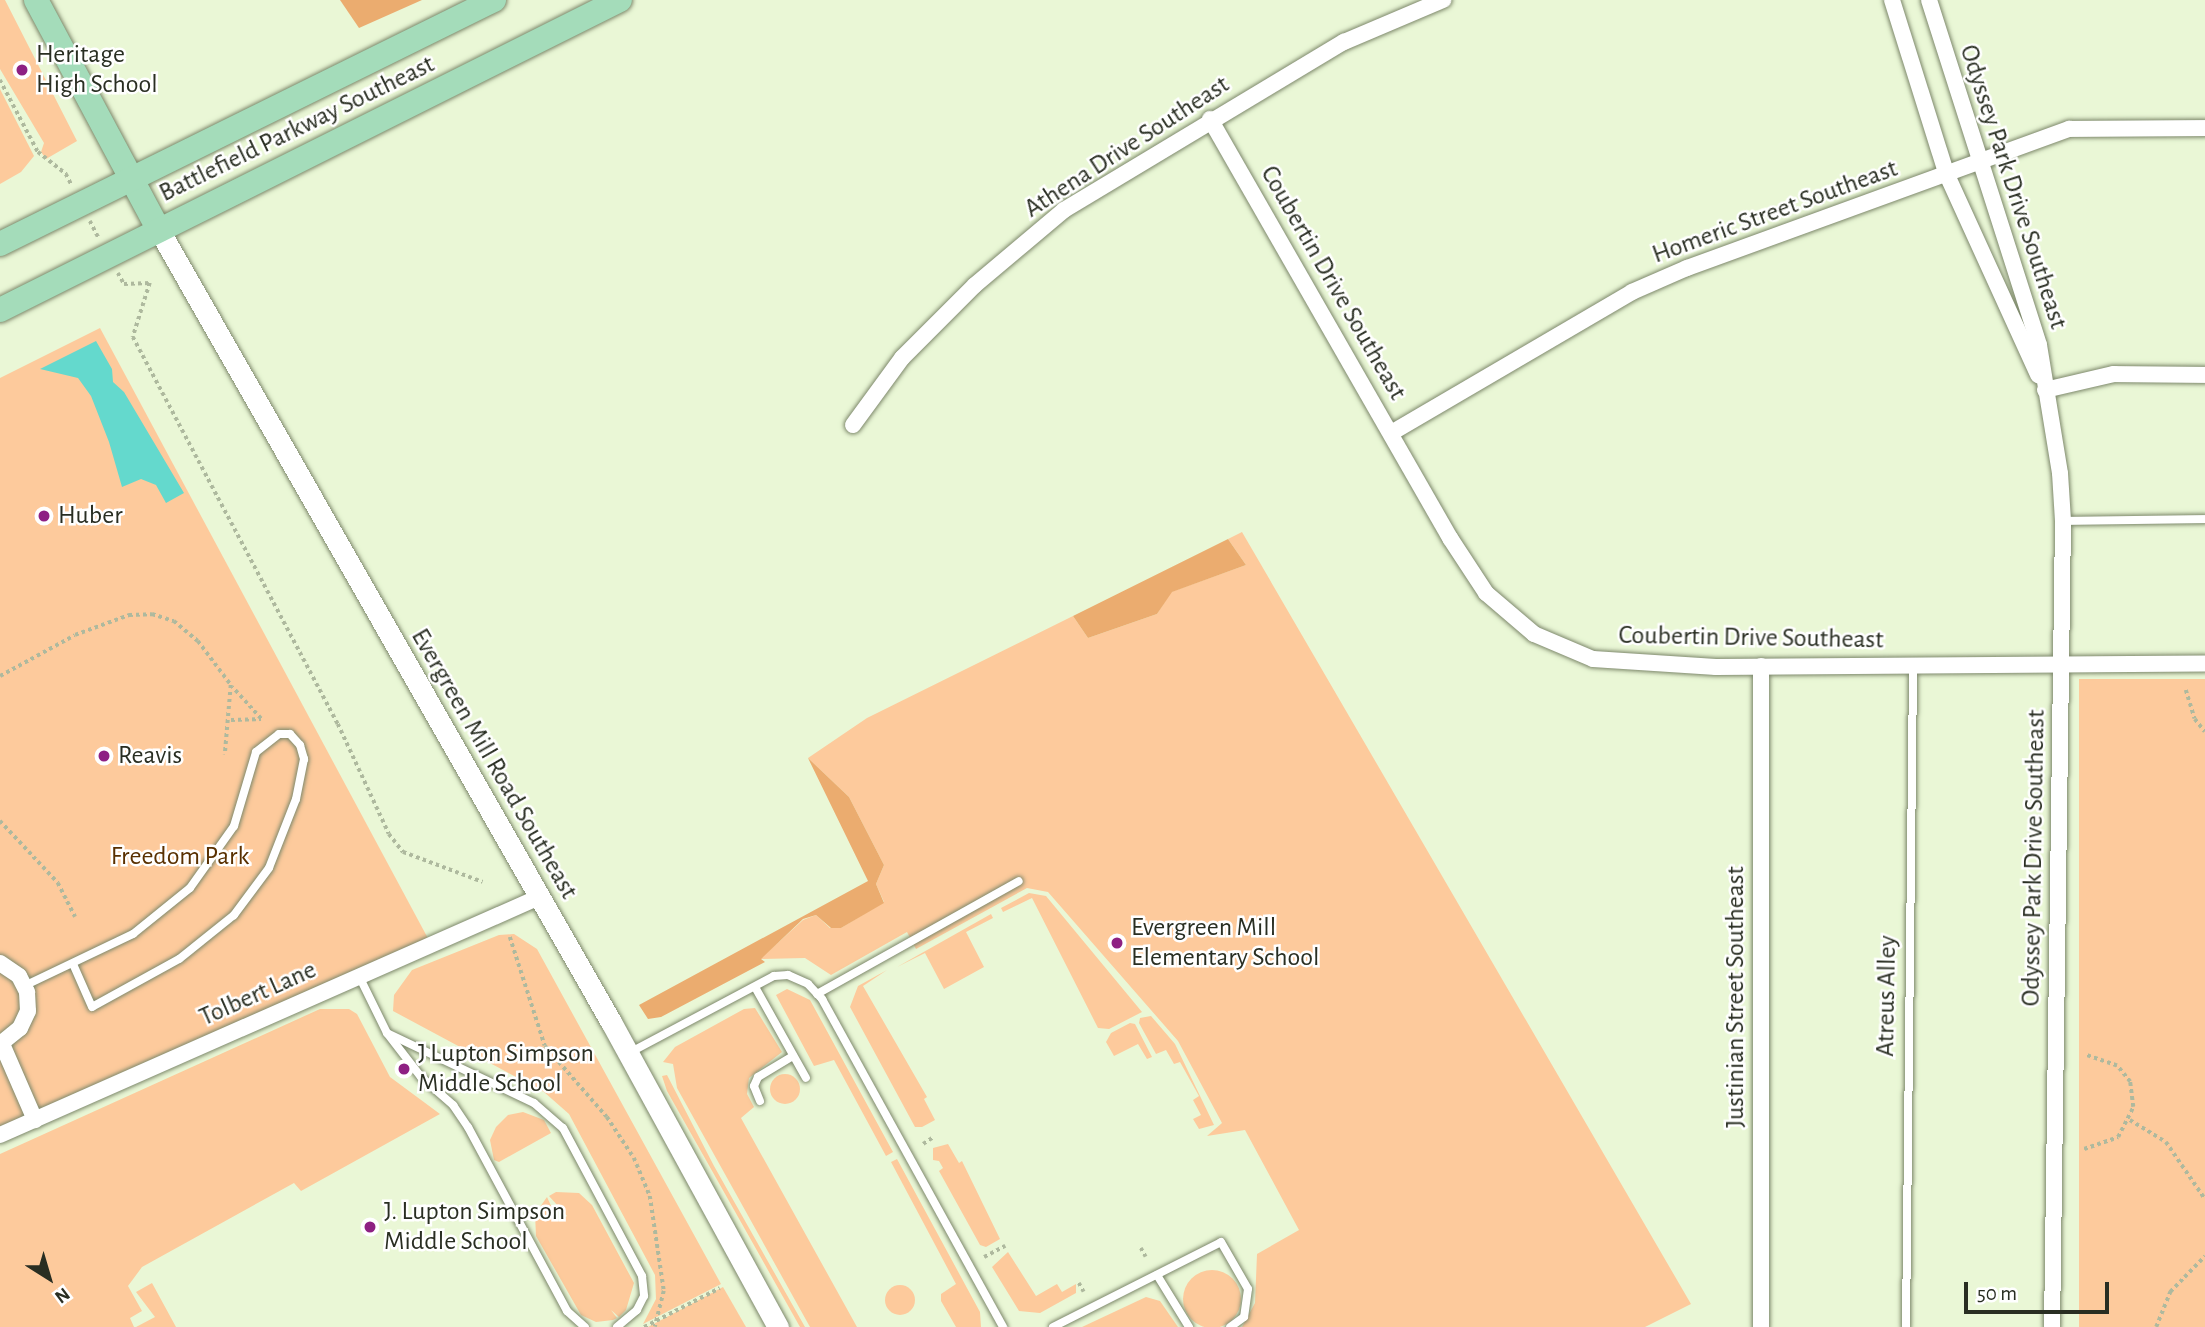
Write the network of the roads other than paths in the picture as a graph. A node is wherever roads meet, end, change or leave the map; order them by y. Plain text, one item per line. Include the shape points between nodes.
1 (36, 0) edge
2 (494, 0) edge
3 (620, 0) edge
4 (1443, 0) edge
5 (1892, 0) edge
6 (1929, 0) edge
7 (1210, 119) junction
8 (2205, 128) edge
9 (1980, 161) junction
10 (1947, 175) junction
11 (131, 179) junction
12 (159, 230) junction
13 (0, 244) edge
14 (0, 310) edge
15 (2205, 375) edge
16 (2045, 390) junction
17 (853, 425) dead end
18 (1391, 433) junction
19 (2205, 519) edge
20 (2063, 520) junction
21 (2061, 664) junction
22 (2205, 664) edge
23 (1913, 665) junction
24 (1761, 666) junction
25 (1018, 881) dead end
26 (537, 898) junction
27 (0, 963) edge
28 (73, 964) junction
29 (359, 976) junction
30 (24, 986) junction
31 (755, 987) junction
32 (817, 994) junction
33 (387, 1033) junction
34 (1, 1044) edge
35 (628, 1054) junction
36 (793, 1056) junction
37 (806, 1078) dead end
38 (760, 1101) dead end
39 (34, 1120) junction
40 (0, 1135) edge
41 (1157, 1275) junction
42 (585, 1327) edge
43 (617, 1327) edge
44 (778, 1327) edge
45 (1003, 1327) edge
46 (1054, 1327) edge
47 (1189, 1327) edge
48 (1230, 1327) edge
49 (1762, 1327) edge
50 (1906, 1327) edge
51 (2052, 1327) edge

1 - 11 main road
2 - 11 main road, Battlefield Parkway Southeast
3 - 12 main road, Battlefield Parkway Southeast
4 - 7 street, Athena Drive Southeast via 1344,42
5 - 10 street, Odyssey Park Drive Southeast
6 - 9 street, Odyssey Park Drive Southeast
7 - 17 street, Athena Drive Southeast via 1064,211 975,285 902,358
7 - 18 street, Coubertin Drive Southeast
8 - 9 street, Homeric Street Southeast via 2068,129
9 - 10 street, Homeric Street Southeast
9 - 16 street, Odyssey Park Drive Southeast via 2039,345
10 - 16 street, Odyssey Park Drive Southeast
10 - 18 street, Homeric Street Southeast via 1686,268 1632,292
11 - 12 main road
11 - 13 main road, Battlefield Parkway Southeast
12 - 14 main road, Battlefield Parkway Southeast
12 - 26 main road, Evergreen Mill Road Southeast
15 - 16 street via 2114,374
16 - 20 street, Odyssey Park Drive Southeast
18 - 24 street, Coubertin Drive Southeast via 1486,593 1534,634 1593,659
19 - 20 lane
20 - 21 street, Odyssey Park Drive Southeast
21 - 22 street, Coubertin Drive Southeast
21 - 23 street, Coubertin Drive Southeast
21 - 51 street, Odyssey Park Drive Southeast
23 - 24 street, Coubertin Drive Southeast
23 - 50 lane, Atreus Alley
24 - 49 street, Justinian Street Southeast
25 - 32 lane
26 - 29 street, Tolbert Lane
26 - 35 main road, Evergreen Mill Road Southeast
27 - 30 street via 19,976
28 - 28 lane via 92,1007 179,959 234,915 269,868 296,799 304,759 290,734 279,734 256,751 234,826 190,888 133,934
28 - 30 lane
29 - 33 lane
29 - 39 street, Tolbert Lane
30 - 34 street via 27,1012 20,1028
31 - 32 lane via 774,976 788,975
31 - 35 lane
31 - 36 lane
32 - 45 lane
33 - 42 lane via 421,1077 461,1116 568,1311
33 - 43 lane via 534,1103 563,1128 642,1276 644,1296 626,1323
34 - 39 street
35 - 44 main road, Evergreen Mill Road Southeast
36 - 37 lane
36 - 38 lane via 758,1077 754,1086
39 - 40 street, Tolbert Lane
41 - 46 lane
41 - 47 lane
41 - 48 lane via 1221,1242 1248,1289 1244,1317

